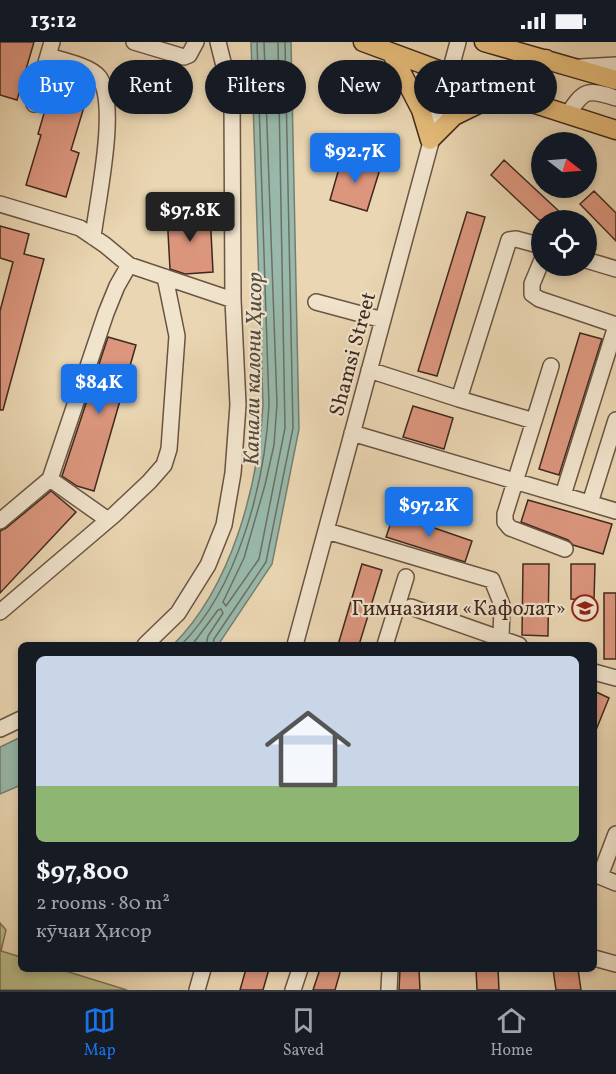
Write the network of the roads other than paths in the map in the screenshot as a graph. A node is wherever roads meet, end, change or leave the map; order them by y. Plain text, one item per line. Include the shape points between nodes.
1 (134, 42) edge
2 (196, 42) edge
3 (218, 42) edge
4 (363, 42) edge
5 (458, 42) edge
6 (484, 42) edge
7 (152, 45) edge
8 (510, 46) edge
9 (50, 49) edge
10 (392, 54) junction
11 (546, 59) joint
12 (454, 60) edge
13 (414, 61) edge
14 (616, 65) edge
15 (573, 67) junction
16 (616, 80) edge
17 (616, 98) edge
18 (557, 111) edge
19 (438, 114) edge
20 (457, 114) edge
21 (568, 114) junction
22 (616, 130) edge
23 (430, 140) junction
24 (0, 204) edge
25 (93, 237) junction
26 (531, 243) edge
27 (597, 263) edge
28 (129, 265) junction
29 (616, 269) edge
30 (535, 276) edge
31 (165, 277) junction
32 (233, 300) junction
33 (316, 302) dead end
34 (383, 320) junction
35 (616, 326) edge
36 (551, 366) dead end
37 (369, 370) junction
38 (459, 399) junction
39 (616, 420) edge
40 (534, 421) junction
41 (352, 433) junction
42 (50, 479) junction
43 (515, 481) junction
44 (563, 495) junction
45 (590, 503) junction
46 (616, 511) edge
47 (108, 520) junction
48 (0, 521) edge
49 (327, 531) junction
50 (565, 549) dead end
51 (406, 577) dead end
52 (411, 607) dead end
53 (0, 612) edge
54 (148, 642) edge
55 (296, 642) edge
56 (386, 642) edge
57 (508, 642) edge
58 (597, 673) edge
59 (616, 678) edge
60 (18, 720) edge
61 (0, 729) edge
62 (616, 834) edge
63 (597, 875) edge
64 (616, 884) edge
65 (597, 959) edge
66 (616, 964) edge
67 (202, 972) edge
68 (299, 972) edge
69 (390, 972) edge
70 (197, 990) edge
71 (293, 990) edge
72 (389, 990) edge

1 - 7 street
2 - 7 street via 184,57
3 - 32 street via 232,98
4 - 10 main road
5 - 12 street, Shamsi Street
6 - 8 main road
8 - 11 main road
9 - 25 street via 98,75 105,88 108,127
10 - 13 main road
10 - 23 main road via 421,110
11 - 15 main road
14 - 15 street
15 - 16 main road
17 - 21 street via 588,92
18 - 21 main road
19 - 23 street, Shamsi Street
20 - 23 main road
21 - 22 main road
23 - 34 street, Shamsi Street
24 - 25 street via 80,228
25 - 28 street
26 - 38 street via 509,240
27 - 29 street
28 - 31 street
28 - 42 street via 106,313
30 - 35 street via 532,294 539,299
31 - 32 street
31 - 47 street via 177,336 169,449 164,465
32 - 54 street via 238,405 224,525 208,565 178,613
33 - 34 street
34 - 37 street, Shamsi Street
35 - 44 street
36 - 40 street
37 - 38 street
37 - 41 street, Shamsi Street
38 - 40 street
39 - 45 street
40 - 43 street
41 - 43 street
41 - 49 street, Shamsi Street
42 - 47 street
42 - 48 street
43 - 44 street
43 - 50 street via 505,522 510,528
44 - 45 street
45 - 46 street
47 - 53 street
49 - 55 street, Shamsi Street
49 - 57 street via 492,579 499,592
51 - 56 street
52 - 57 street
58 - 59 street
60 - 61 street
62 - 63 street
63 - 64 street
65 - 66 street
67 - 70 street
68 - 71 street
69 - 72 street

